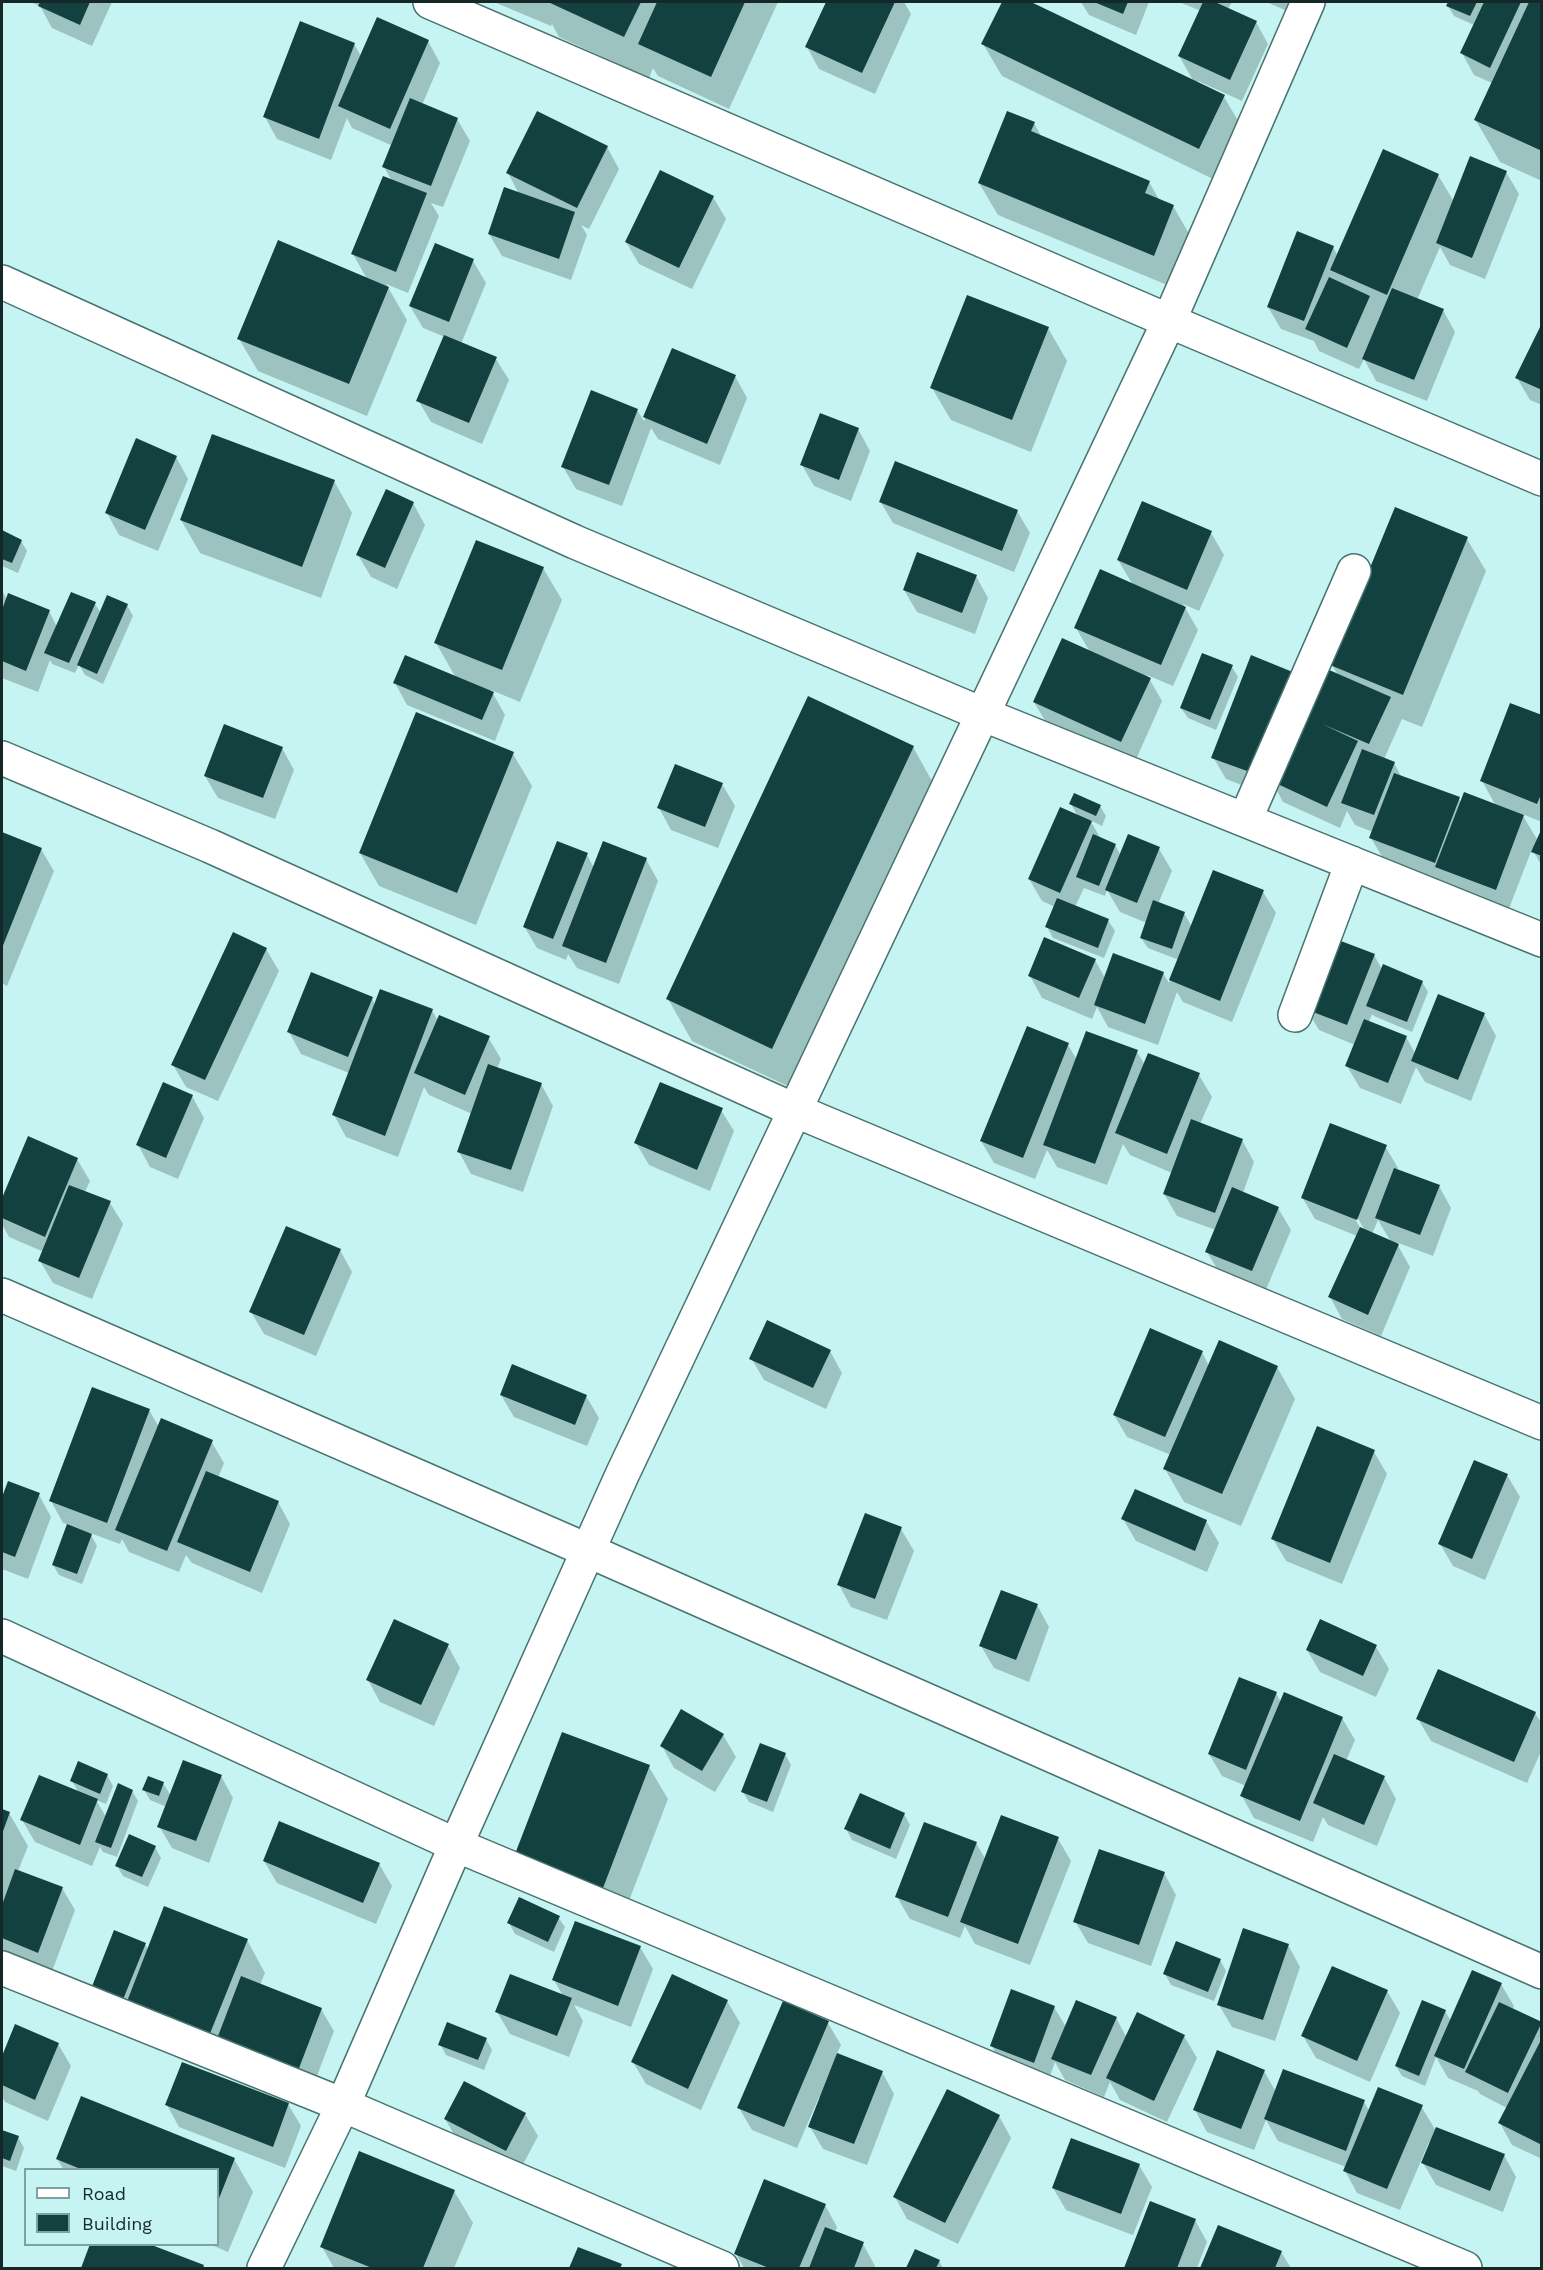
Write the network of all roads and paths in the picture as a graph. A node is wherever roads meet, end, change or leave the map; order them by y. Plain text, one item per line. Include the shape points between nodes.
1 (430, 2) edge
2 (1308, 2) edge
3 (2, 282) edge
4 (1168, 321) junction
5 (1542, 479) edge
6 (1354, 571) dead end
7 (982, 714) junction
8 (2, 758) edge
9 (1245, 820) junction
10 (1352, 863) junction
11 (1542, 940) edge
12 (1295, 1016) dead end
13 (794, 1110) junction
14 (2, 1295) edge
15 (1542, 1423) edge
16 (589, 1551) junction
17 (2, 1636) edge
18 (456, 1845) junction
19 (2, 1968) edge
20 (1542, 1972) edge
21 (343, 2105) junction
22 (264, 2268) edge
23 (722, 2268) edge
24 (1465, 2268) edge

1 - 4 street
2 - 4 street
3 - 7 street via 575,542
4 - 5 street
4 - 7 street
6 - 9 street
7 - 9 street
7 - 13 street
8 - 13 street via 210,846
9 - 10 street
10 - 11 street
10 - 12 street
13 - 15 street
13 - 16 street
14 - 16 street
16 - 18 street
16 - 20 street
17 - 18 street
18 - 21 street
18 - 24 street
19 - 21 street
21 - 22 street
21 - 23 street

